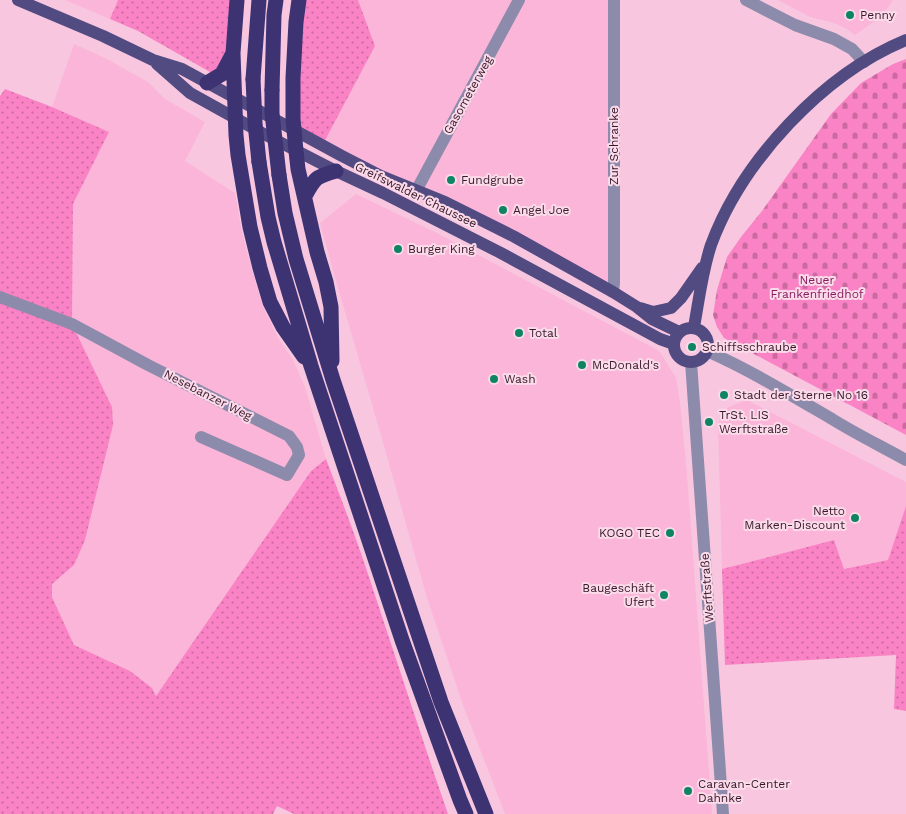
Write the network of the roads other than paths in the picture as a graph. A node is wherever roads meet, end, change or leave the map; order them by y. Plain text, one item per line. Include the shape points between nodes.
1 (18, 0) edge
2 (237, 0) edge
3 (259, 0) edge
4 (276, 0) edge
5 (299, 0) edge
6 (519, 0) edge
7 (614, 0) edge
8 (746, 0) edge
9 (906, 40) edge
10 (233, 53) junction
11 (153, 60) junction
12 (864, 62) junction
13 (207, 83) junction
14 (234, 98) junction
15 (235, 118) junction
16 (294, 131) junction
17 (296, 151) junction
18 (336, 171) junction
19 (416, 191) junction
20 (305, 196) junction
21 (706, 262) junction
22 (613, 292) junction
23 (0, 297) edge
24 (637, 307) junction
25 (694, 327) junction
26 (676, 338) junction
27 (707, 351) junction
28 (691, 362) junction
29 (311, 366) junction
30 (333, 380) junction
31 (201, 437) dead end
32 (906, 460) edge
33 (464, 809) edge
34 (486, 814) edge
35 (723, 814) edge

1 - 11 main road, Greifswalder Chaussee
2 - 10 highway
3 - 29 highway, bridge via 253,79 259,162 274,242
4 - 30 highway, bridge via 272,113 279,175 296,259
5 - 16 highway via 293,78
6 - 19 street, Gasometerweg
7 - 22 street, Zur Schranke
8 - 12 street via 834,39
9 - 12 main road
10 - 13 highway via 222,74
10 - 14 highway
11 - 13 main road, Greifswalder Chaussee via 182,69
11 - 15 main road, Greifswalder Chaussee via 190,93
12 - 21 main road via 819,95 769,147 725,214
13 - 14 main road, Greifswalder Chaussee
14 - 15 highway
14 - 16 main road, Greifswalder Chaussee
15 - 17 main road, Greifswalder Chaussee
15 - 29 highway via 244,192 270,302 283,327
16 - 17 highway
16 - 19 main road, Greifswalder Chaussee
17 - 18 main road, Greifswalder Chaussee
17 - 20 highway
18 - 20 highway via 314,179
18 - 26 main road, Greifswalder Chaussee via 499,252 660,339
19 - 22 main road, Greifswalder Chaussee via 513,236
20 - 30 highway via 331,307
21 - 24 main road via 671,308 653,312
21 - 25 main road
22 - 24 main road, Greifswalder Chaussee
23 - 31 street, Nesebanzer Weg via 72,324 289,436 299,455 288,475
24 - 26 main road, Greifswalder Chaussee
25 - 26 main road via 688,327
25 - 27 main road via 706,336
26 - 28 main road via 675,351 679,357
27 - 28 main road via 700,359
27 - 32 street
28 - 35 street, Werftstraße
29 - 33 highway via 408,657
30 - 34 highway via 441,702

